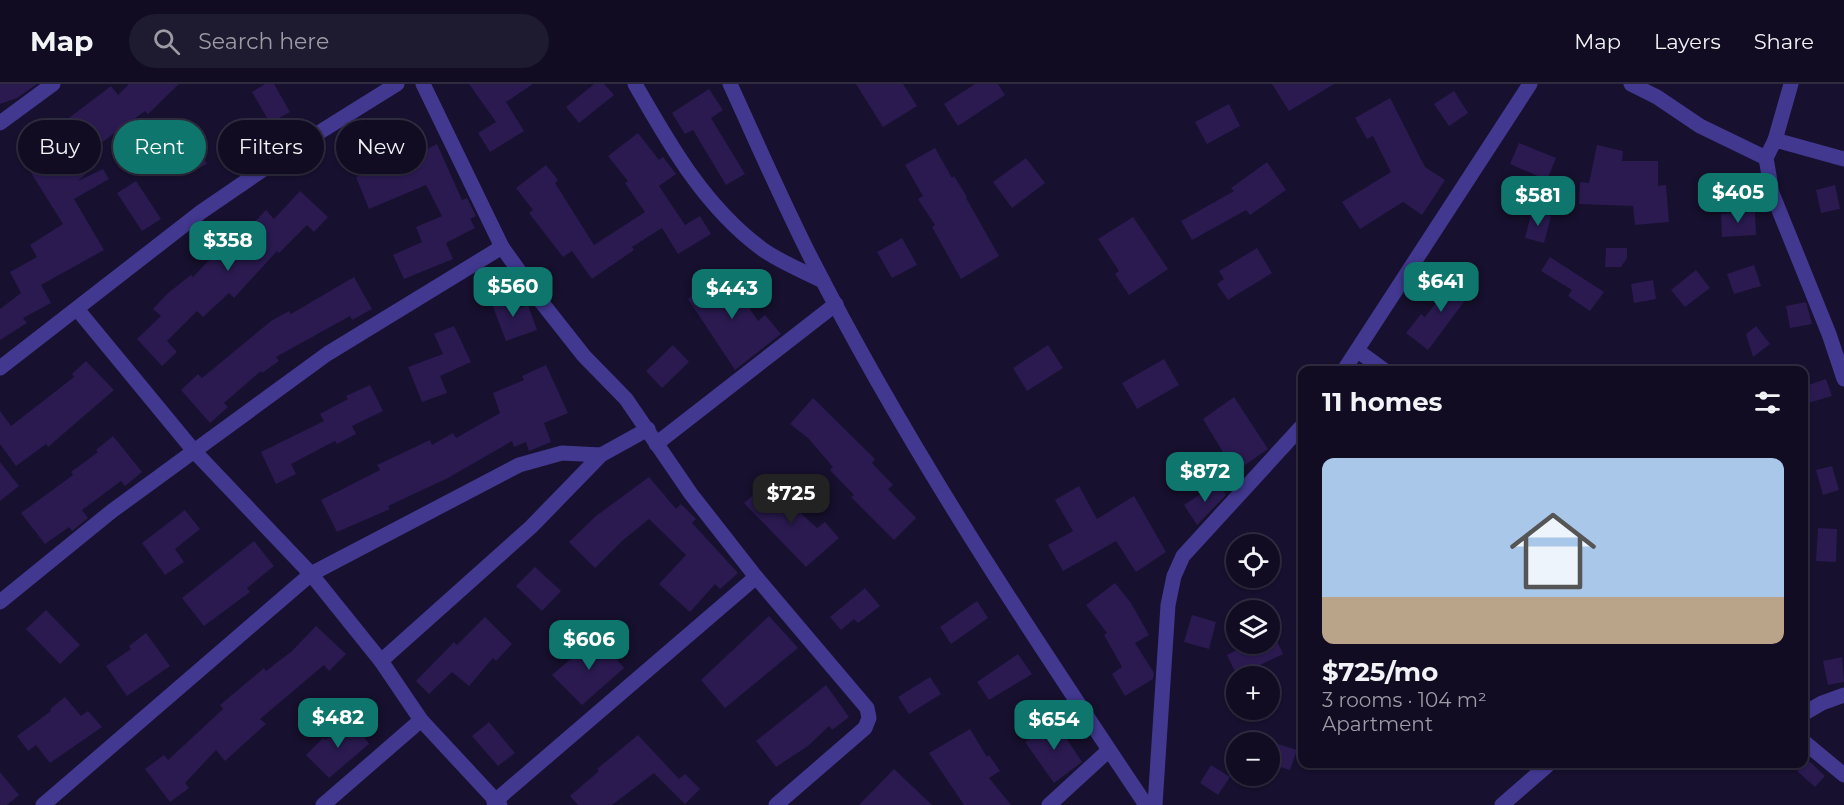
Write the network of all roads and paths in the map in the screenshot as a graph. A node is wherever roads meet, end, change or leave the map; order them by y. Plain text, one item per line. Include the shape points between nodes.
1 (53, 84) edge
2 (397, 84) edge
3 (423, 84) edge
4 (635, 84) edge
5 (730, 84) edge
6 (1530, 84) edge
7 (1630, 84) edge
8 (1791, 84) edge
9 (0, 123) edge
10 (1775, 140) junction
11 (1766, 158) junction
12 (1844, 159) edge
13 (502, 247) junction
14 (824, 281) junction
15 (836, 304) junction
16 (76, 309) junction
17 (1358, 351) junction
18 (1347, 366) edge
19 (1379, 366) edge
20 (0, 368) edge
21 (1844, 379) edge
22 (648, 429) junction
23 (1298, 430) edge
24 (656, 444) junction
25 (194, 451) junction
26 (601, 455) junction
27 (310, 574) junction
28 (756, 577) junction
29 (0, 602) edge
30 (381, 661) junction
31 (1844, 696) edge
32 (1808, 711) edge
33 (421, 720) junction
34 (1808, 745) edge
35 (1109, 750) junction
36 (1544, 768) edge
37 (1844, 776) edge
38 (497, 804) edge
39 (43, 805) edge
40 (322, 805) edge
41 (776, 805) edge
42 (1048, 805) edge
43 (1146, 805) edge
44 (1155, 805) edge
45 (1502, 805) edge

1 - 9 street
2 - 16 street via 201,212
3 - 13 street
4 - 14 street via 697,185 719,211 763,250
5 - 14 street
6 - 17 street
7 - 11 street via 1700,126
8 - 10 street
10 - 11 street
10 - 12 street
11 - 21 street via 1780,216
13 - 22 street via 584,356 626,399
13 - 25 street via 327,354
14 - 15 street
15 - 24 street
15 - 35 street via 944,492
16 - 20 street
16 - 25 street
17 - 18 street
17 - 19 street
22 - 24 street
22 - 26 street
23 - 44 street via 1183,556 1174,576 1168,605
24 - 28 street
25 - 27 street
25 - 29 street via 111,511
26 - 27 street via 562,453 519,465
26 - 30 street via 531,527
27 - 30 street
27 - 39 street
28 - 38 street
28 - 41 street via 867,708 869,718 865,728
30 - 33 street
31 - 32 street
33 - 38 street
33 - 40 street
34 - 37 street
35 - 42 street
35 - 43 street
36 - 45 street

